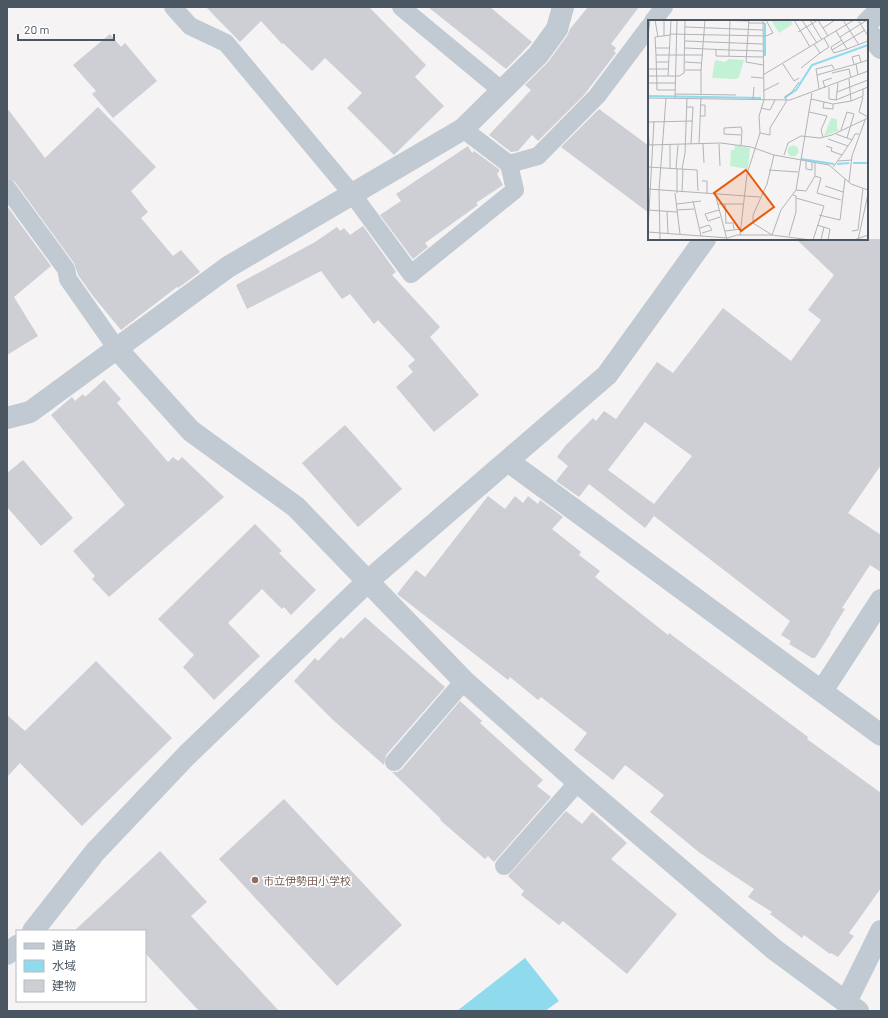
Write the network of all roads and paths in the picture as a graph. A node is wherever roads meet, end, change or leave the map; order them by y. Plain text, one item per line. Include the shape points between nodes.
1 (173, 7) edge
2 (401, 7) edge
3 (563, 7) edge
4 (664, 7) edge
5 (881, 9) edge
6 (654, 20) edge
7 (868, 21) edge
8 (648, 28) edge
9 (868, 32) edge
10 (881, 48) edge
11 (501, 90) junction
12 (463, 129) junction
13 (509, 164) junction
14 (7, 188) edge
15 (353, 195) junction
16 (704, 240) edge
17 (117, 349) junction
18 (7, 418) edge
19 (508, 461) junction
20 (368, 581) junction
21 (881, 600) edge
22 (464, 681) junction
23 (822, 691) junction
24 (881, 735) edge
25 (394, 762) dead end
26 (578, 782) junction
27 (504, 866) dead end
28 (35, 930) edge
29 (881, 931) edge
30 (16, 947) edge
31 (7, 954) edge
32 (852, 1007) edge

1 - 15 lane via 190,26 226,43
2 - 11 lane
3 - 11 street via 557,29 538,54
4 - 6 lane
5 - 7 street
8 - 13 lane via 597,96 538,156
9 - 10 street
11 - 12 street
12 - 13 lane
12 - 15 street
13 - 15 lane via 515,190 411,274
14 - 17 lane via 66,269 68,279
15 - 17 street via 228,267
16 - 19 street via 607,375
17 - 18 street via 30,412
17 - 20 street via 191,431 296,507
19 - 20 street
19 - 23 street
20 - 22 street
20 - 28 street via 186,755 95,852
21 - 23 street
22 - 25 lane
22 - 26 street
23 - 24 street
26 - 27 lane
26 - 32 street via 775,950
29 - 32 street
30 - 31 street

